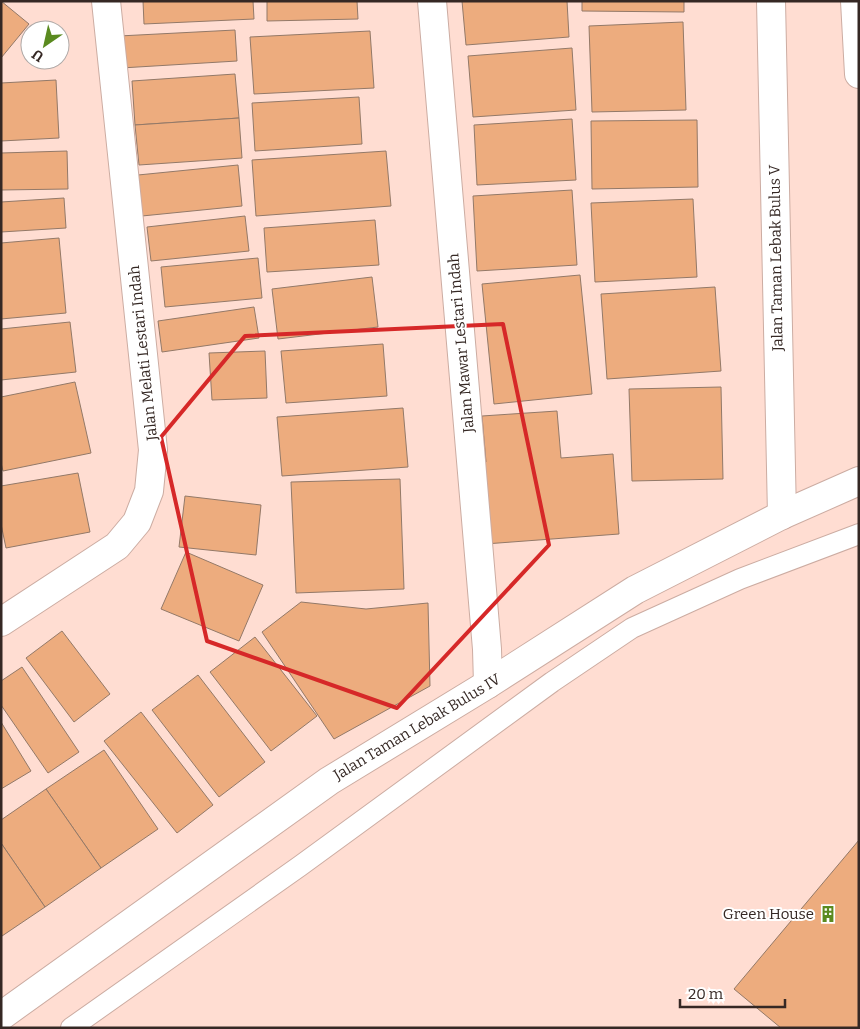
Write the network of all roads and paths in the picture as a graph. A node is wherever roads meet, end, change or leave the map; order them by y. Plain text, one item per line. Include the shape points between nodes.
1 (432, 1) edge
2 (771, 1) edge
3 (855, 1) edge
4 (101, 6) edge
5 (858, 42) edge
6 (859, 74) edge
7 (859, 480) edge
8 (782, 515) junction
9 (859, 534) edge
10 (1, 622) edge
11 (488, 684) junction
12 (1, 1016) edge
13 (71, 1028) edge

1 - 11 street, Jalan Mawar Lestari Indah
2 - 8 street, Jalan Taman Lebak Bulus V
3 - 5 street
4 - 10 street, Jalan Melati Lestari Indah via 153,450 149,492 137,522 117,546
5 - 6 street
7 - 8 street, Jalan Taman Lebak Bulus IV
8 - 11 street, Jalan Taman Lebak Bulus IV via 635,590
9 - 13 lane via 740,578 632,628
11 - 12 street, Jalan Taman Lebak Bulus IV via 329,781

